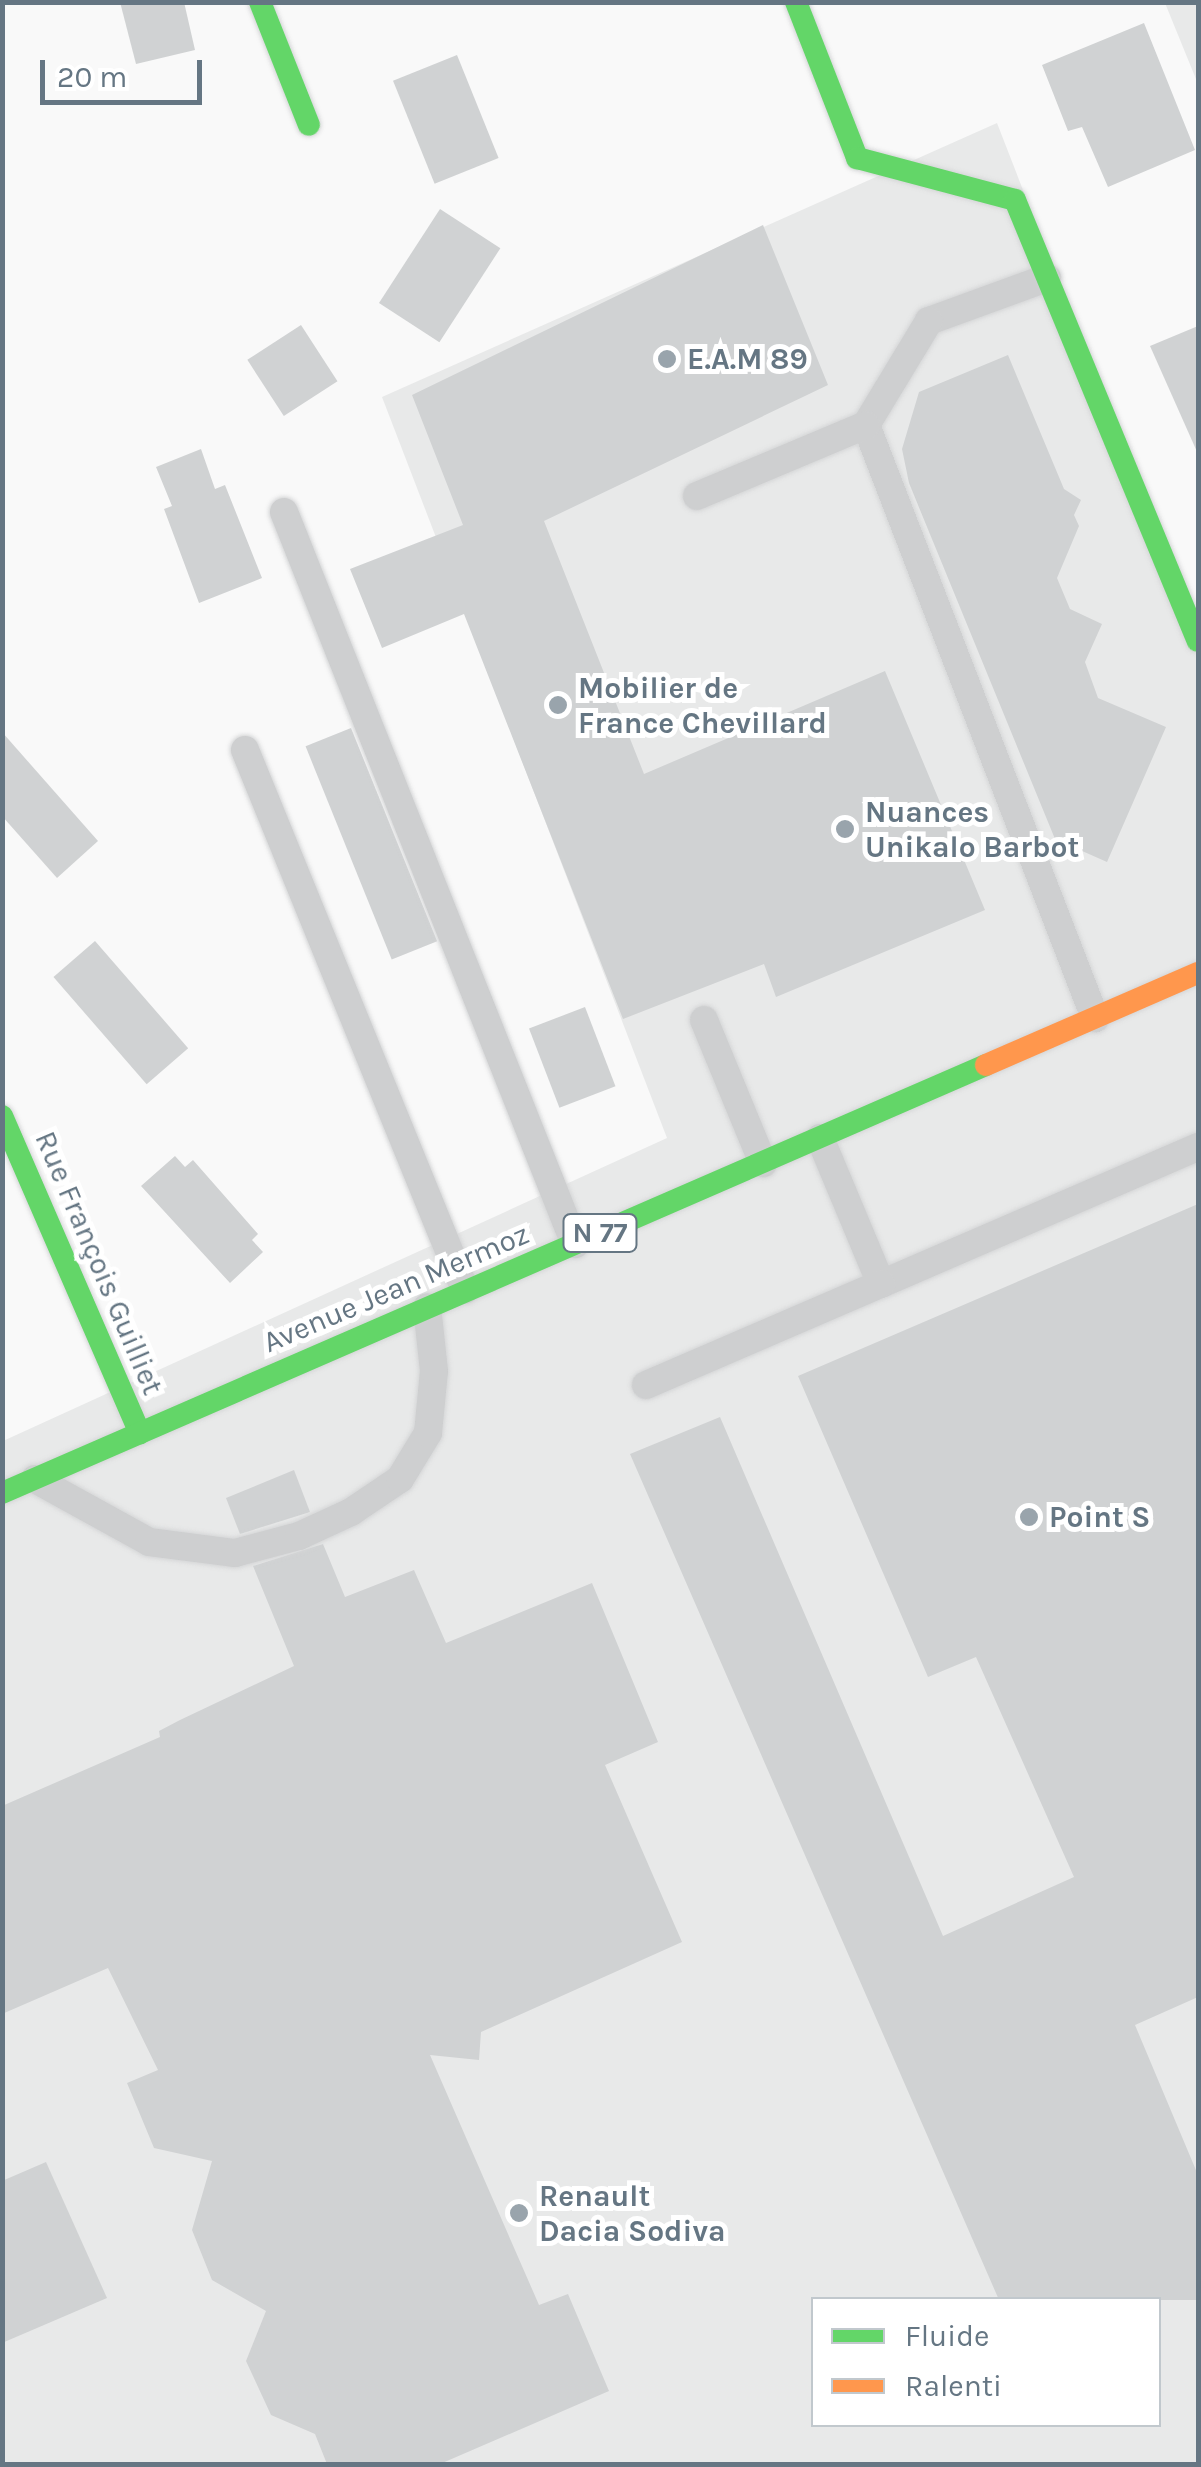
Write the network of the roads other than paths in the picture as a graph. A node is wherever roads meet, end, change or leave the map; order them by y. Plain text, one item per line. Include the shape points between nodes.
1 (260, 2) edge
2 (796, 2) edge
3 (309, 125) dead end
4 (1047, 278) junction
5 (866, 425) junction
6 (696, 496) dead end
7 (284, 512) dead end
8 (1198, 641) edge
9 (245, 750) dead end
10 (1198, 973) edge
11 (1094, 1018) junction
12 (704, 1020) dead end
13 (2, 1116) edge
14 (820, 1138) junction
15 (1198, 1147) edge
16 (762, 1163) junction
17 (575, 1244) junction
18 (881, 1284) junction
19 (465, 1290) junction
20 (427, 1306) junction
21 (646, 1385) dead end
22 (140, 1433) junction
23 (35, 1478) junction
24 (2, 1493) edge

1 - 3 main road
2 - 4 main road via 857,158 1014,200
4 - 5 lane via 928,321
4 - 8 main road
5 - 6 lane
5 - 11 lane
7 - 17 lane
9 - 19 lane
10 - 11 main road, Avenue Jean Mermoz / N 77
11 - 14 main road, Avenue Jean Mermoz / N 77
12 - 16 lane
13 - 22 main road, Rue François Guilliet
14 - 16 main road, Avenue Jean Mermoz / N 77
14 - 18 lane
15 - 18 lane
16 - 17 main road, Avenue Jean Mermoz / N 77
17 - 19 main road, Avenue Jean Mermoz / N 77
18 - 21 lane
19 - 20 main road, Avenue Jean Mermoz / N 77
20 - 22 main road, Avenue Jean Mermoz / N 77
20 - 23 lane via 434,1371 428,1433 400,1478 352,1512 299,1536 235,1553 149,1542
22 - 23 main road, Avenue Jean Mermoz / N 77
23 - 24 main road, Avenue Jean Mermoz / N 77

